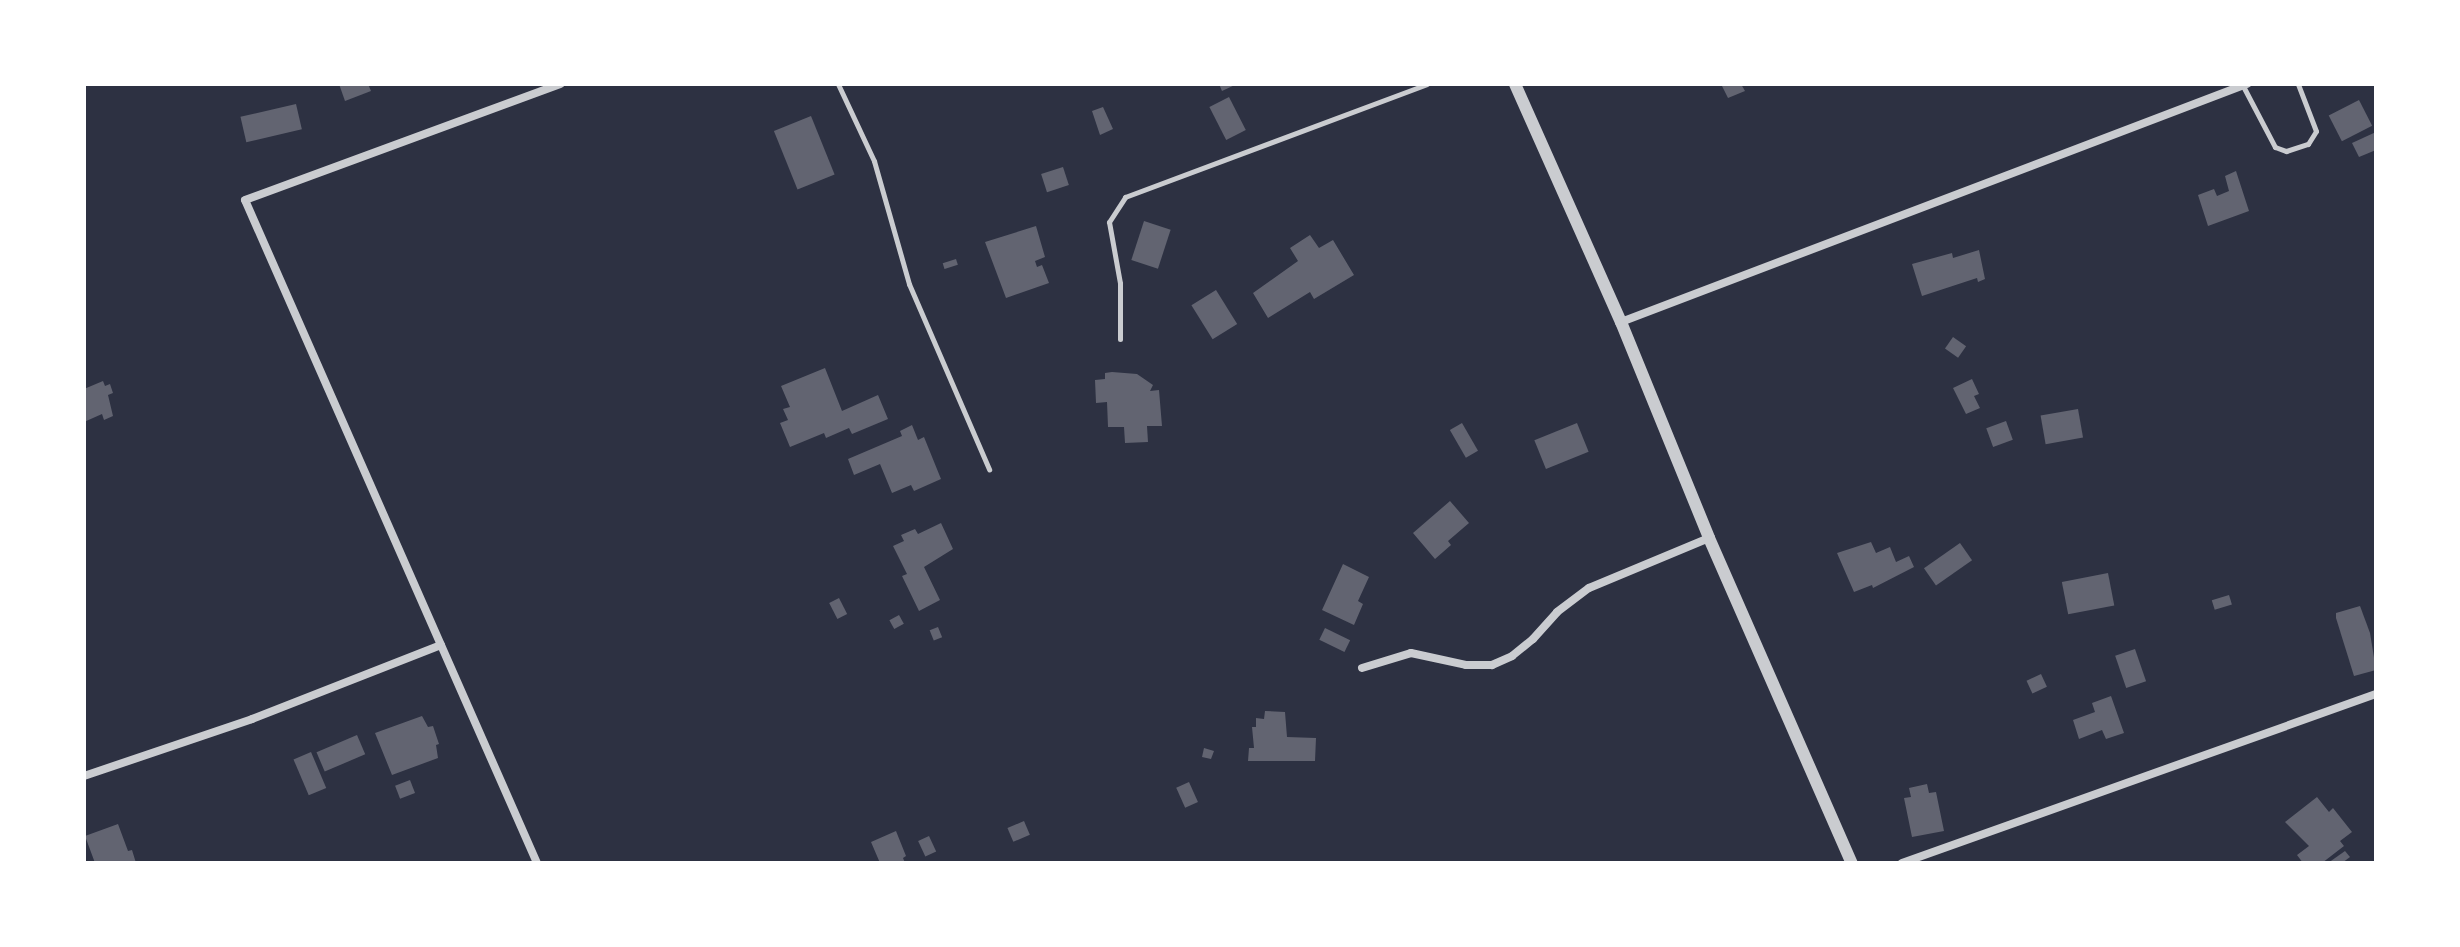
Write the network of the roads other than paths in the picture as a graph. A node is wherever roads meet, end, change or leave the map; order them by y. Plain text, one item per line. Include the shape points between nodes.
1 (560, 84) edge
2 (838, 84) edge
3 (1427, 84) edge
4 (1515, 84) edge
5 (2298, 84) edge
6 (2245, 85) edge
7 (1621, 322) junction
8 (1120, 339) dead end
9 (989, 469) dead end
10 (1709, 538) junction
11 (441, 645) junction
12 (1362, 668) dead end
13 (2376, 694) edge
14 (84, 776) edge
15 (537, 863) edge
16 (1852, 863) edge
17 (1902, 863) edge

1 - 11 street via 245,200
2 - 9 lane via 874,161 909,284
3 - 8 lane via 1125,197 1109,222 1120,283
4 - 7 street
5 - 6 lane via 2316,131 2308,144 2286,151 2275,147
6 - 7 street
7 - 10 street
10 - 12 street via 1589,588 1512,656 1492,665 1411,653
10 - 16 street
11 - 14 street via 252,719
11 - 15 street
13 - 17 street

